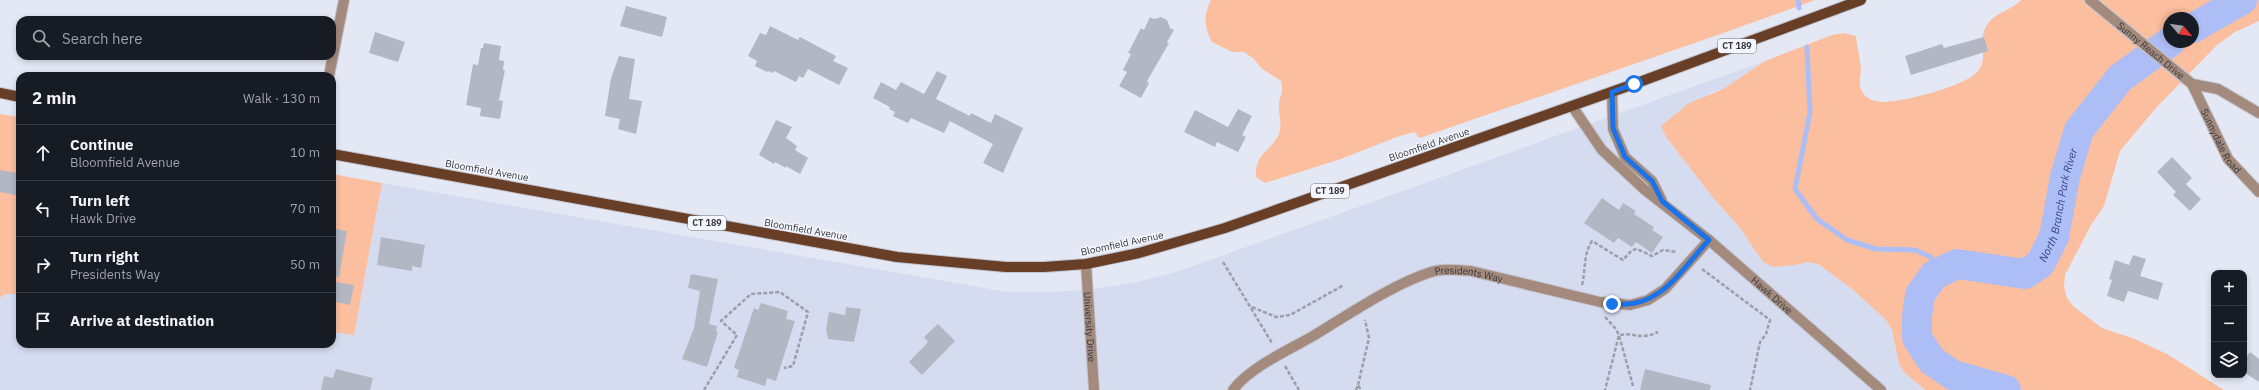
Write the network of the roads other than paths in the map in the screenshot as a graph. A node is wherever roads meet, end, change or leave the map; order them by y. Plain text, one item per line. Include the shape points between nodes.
1 (344, 0) edge
2 (1861, 0) edge
3 (2090, 0) edge
4 (336, 41) edge
5 (332, 60) edge
6 (330, 72) edge
7 (2192, 84) junction
8 (1612, 92) junction
9 (0, 93) edge
10 (16, 96) edge
11 (1572, 106) junction
12 (2259, 113) edge
13 (336, 155) edge
14 (2259, 192) edge
15 (1662, 201) junction
16 (1709, 240) junction
17 (1086, 264) junction
18 (1094, 390) edge
19 (1233, 390) edge
20 (1881, 390) edge

1 - 4 street
2 - 8 main road, Bloomfield Avenue / CT 189
3 - 7 street, Sunny Reach Drive
5 - 6 street
7 - 12 street, Sunny Reach Drive via 2218,89
7 - 14 street, Sunnydale Road via 2228,159
8 - 11 main road, Bloomfield Avenue / CT 189
8 - 15 street, Hawk Drive via 1613,128 1625,157 1652,181
9 - 10 main road
11 - 15 street, Hawk Drive via 1602,150 1645,190
11 - 17 main road, Bloomfield Avenue / CT 189 via 1206,234 1139,253
13 - 17 main road, Bloomfield Avenue / CT 189 via 897,257 1006,267
15 - 16 street, Hawk Drive
16 - 19 street, Presidents Way via 1665,289 1648,300 1630,305 1600,302 1471,271 1429,273 1359,309 1279,356 1252,373
16 - 20 street, Hawk Drive
17 - 18 street, University Drive

